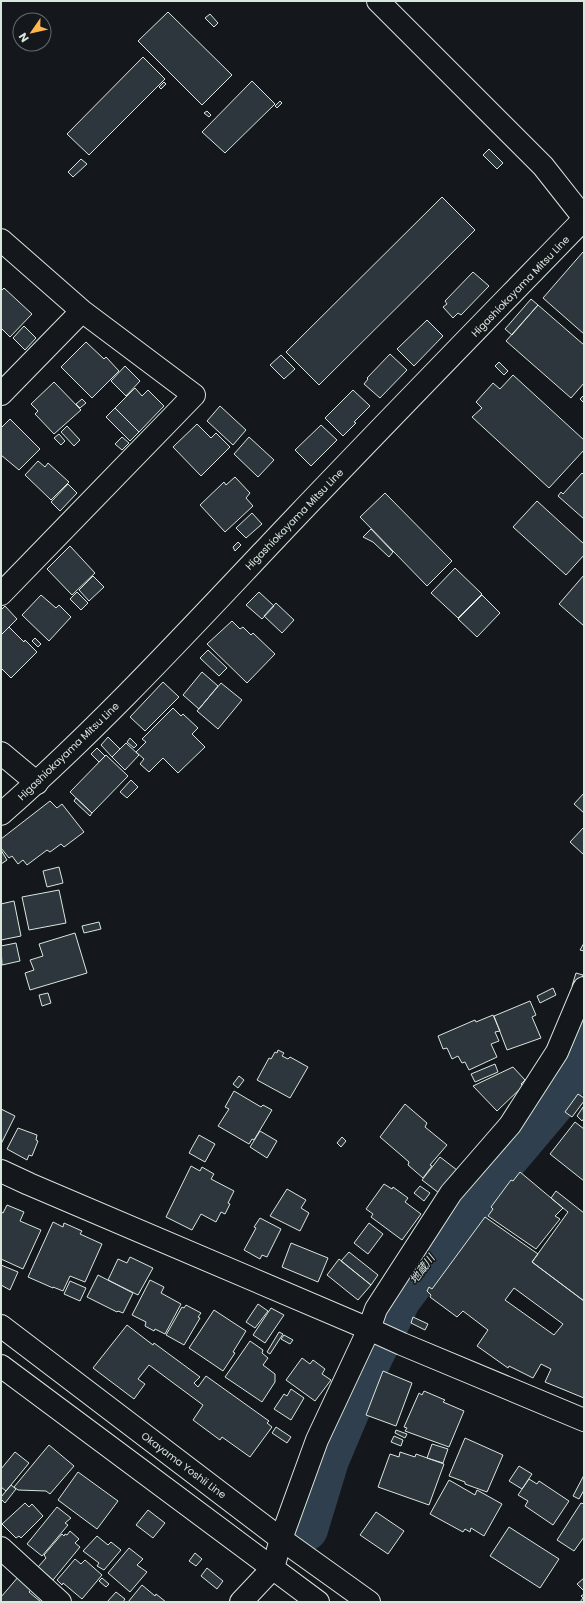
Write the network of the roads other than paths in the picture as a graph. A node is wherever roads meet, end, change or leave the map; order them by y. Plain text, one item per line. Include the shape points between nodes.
1 (378, 1) edge
2 (584, 218) edge
3 (1, 240) edge
4 (82, 311) junction
5 (1, 394) edge
6 (1, 594) edge
7 (1, 753) edge
8 (37, 783) junction
9 (1, 814) edge
10 (584, 988) edge
11 (1, 1171) edge
12 (1, 1326) edge
13 (369, 1329) junction
14 (1, 1366) edge
15 (584, 1420) edge
16 (281, 1539) junction
17 (1, 1548) edge
18 (273, 1568) junction
19 (60, 1602) edge
20 (241, 1602) edge
21 (318, 1602) edge
22 (369, 1602) edge

1 - 2 street via 543,166
2 - 8 street, Higashiokayama Mitsu Line via 154,667
3 - 4 street
4 - 5 street
4 - 6 street via 194,395
7 - 8 street
8 - 9 street, Higashiokayama Mitsu Line
10 - 13 street via 553,1058 510,1125 451,1193 376,1309
11 - 13 street
12 - 16 street, Okayama Yoshii Line
13 - 15 street
13 - 16 street via 317,1440
14 - 18 street
16 - 18 street
16 - 22 street, Okayama Yoshii Line
17 - 19 street
18 - 20 street
18 - 21 street

